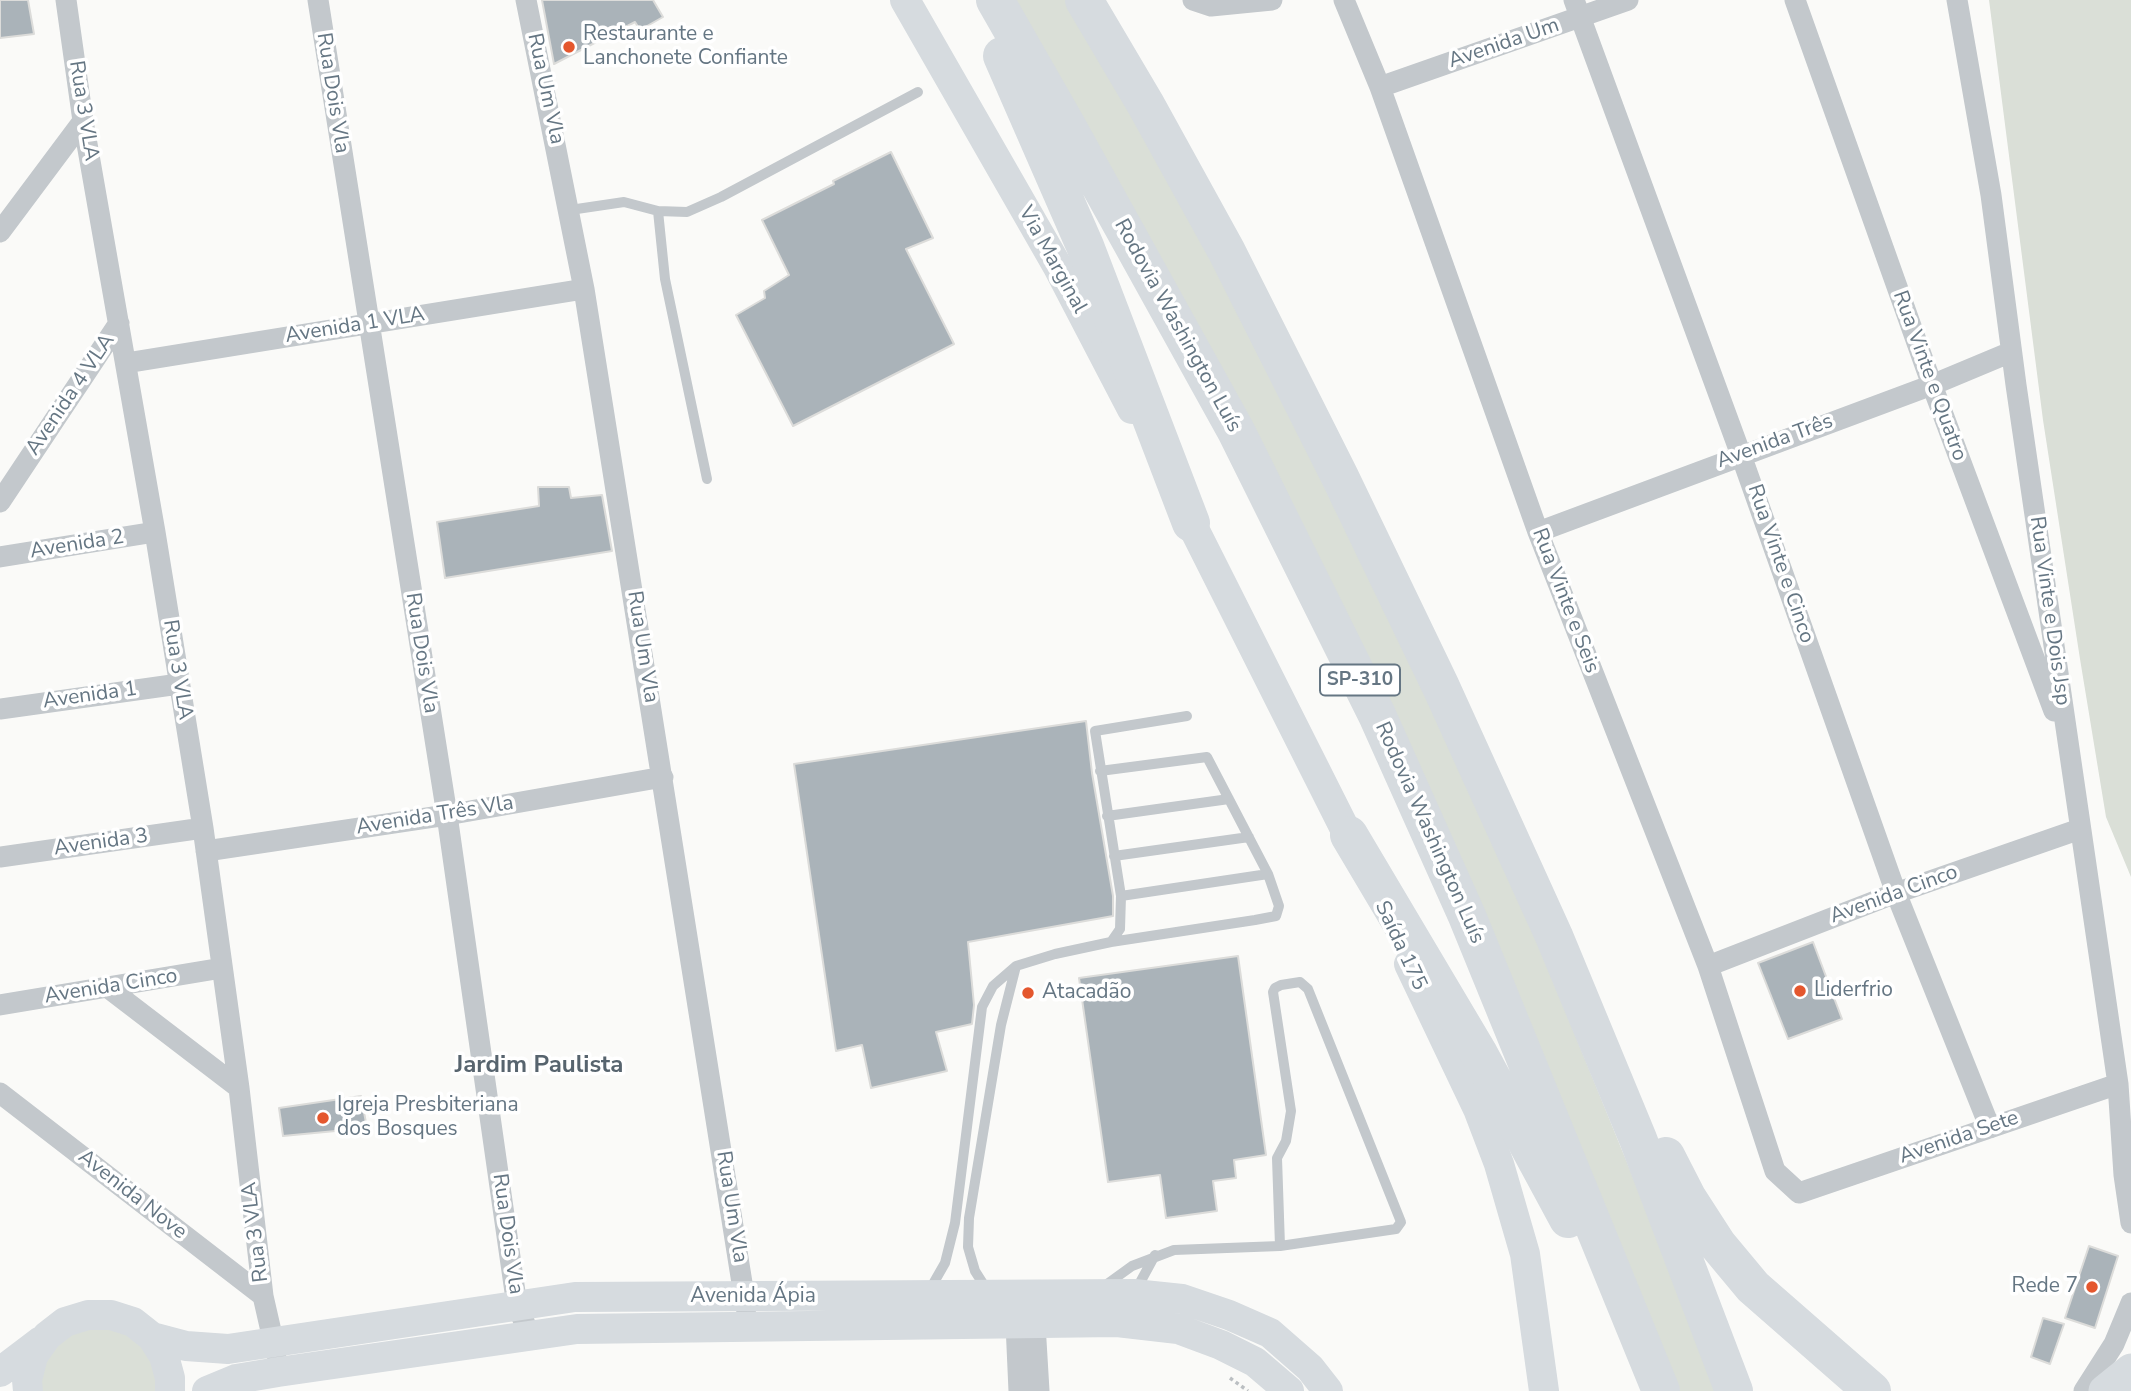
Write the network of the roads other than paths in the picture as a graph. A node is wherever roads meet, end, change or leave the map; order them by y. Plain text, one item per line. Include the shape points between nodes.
1 (66, 0) edge
2 (318, 0) edge
3 (526, 0) edge
4 (905, 0) edge
5 (976, 0) edge
6 (995, 0) edge
7 (1084, 0) edge
8 (1193, 0) edge
9 (1272, 0) edge
10 (1344, 0) edge
11 (1628, 0) edge
12 (1795, 0) edge
13 (1957, 0) edge
14 (1577, 9) edge
15 (1380, 87) junction
16 (918, 92) dead end
17 (83, 121) junction
18 (570, 210) junction
19 (658, 211) junction
20 (0, 232) edge
21 (584, 289) junction
22 (119, 323) junction
23 (368, 323) junction
24 (2011, 352) junction
25 (126, 363) junction
26 (1932, 385) junction
27 (1741, 454) junction
28 (707, 479) dead end
29 (0, 502) edge
30 (1191, 523) junction
31 (1538, 531) junction
32 (155, 533) junction
33 (0, 556) edge
34 (179, 684) junction
35 (0, 709) edge
36 (1187, 716) dead end
37 (2069, 749) junction
38 (1100, 771) junction
39 (663, 777) junction
40 (1229, 799) junction
41 (447, 815) junction
42 (1107, 816) junction
43 (203, 828) junction
44 (2080, 829) junction
45 (1349, 835) junction
46 (1249, 837) junction
47 (206, 851) junction
48 (1114, 856) junction
49 (0, 857) edge
50 (1268, 874) junction
51 (1896, 893) junction
52 (1121, 896) junction
53 (1554, 936) junction
54 (1111, 942) junction
55 (1708, 966) junction
56 (1016, 967) junction
57 (222, 968) junction
58 (107, 987) junction
59 (0, 1005) edge
60 (2124, 1087) edge
61 (239, 1088) junction
62 (0, 1093) edge
63 (1990, 1128) junction
64 (2128, 1172) edge
65 (1800, 1193) joint
66 (2131, 1223) edge
67 (1280, 1245) junction
68 (1155, 1255) junction
69 (990, 1295) junction
70 (1093, 1295) junction
71 (263, 1296) junction
72 (926, 1296) junction
73 (745, 1297) junction
74 (2131, 1303) edge
75 (517, 1306) junction
76 (1132, 1309) junction
77 (1026, 1324) junction
78 (748, 1327) junction
79 (530, 1335) junction
80 (47, 1336) junction
81 (152, 1337) junction
82 (274, 1342) junction
83 (2131, 1370) edge
84 (0, 1372) edge
85 (278, 1372) junction
86 (1658, 1385) edge
87 (28, 1391) edge
88 (170, 1391) edge
89 (207, 1391) edge
90 (1019, 1391) edge
91 (1039, 1391) edge
92 (1289, 1391) edge
93 (1328, 1391) edge
94 (1544, 1391) edge
95 (1734, 1391) edge
96 (1872, 1391) edge
97 (2084, 1391) edge
98 (2105, 1391) edge

1 - 17 street, Rua 3 VLA
2 - 23 street, Rua Dois Vla
3 - 18 street, Rua Um Vla
4 - 30 street, Via Marginal via 1058,267
5 - 30 highway via 1085,246
6 - 86 highway, Rodovia Washington Luís / SP-310 via 1236,432 1377,715 1472,929
7 - 53 highway, SP-310 via 1227,252 1340,477
8 - 9 street via 1212,6
10 - 15 street, Rua Vinte e Seis
11 - 14 street, Avenida Um
12 - 26 street, Rua Vinte e Quatro
13 - 24 street, Rua Vinte e Dois Jsp via 1991,195
14 - 15 street, Avenida Um
14 - 27 street, Rua Vinte e Cinco
15 - 31 street, Rua Vinte e Seis
16 - 19 lane via 722,197 687,212
17 - 20 street
17 - 22 street, Rua 3 VLA
18 - 19 lane via 624,202
18 - 21 street, Rua Um Vla
19 - 28 lane via 665,279
21 - 23 street, Avenida 1 VLA
21 - 39 street, Rua Um Vla
22 - 25 street, Rua 3 VLA
22 - 29 street, Avenida 4 VLA
23 - 25 street, Avenida 1 VLA
23 - 41 street, Rua Dois Vla
24 - 26 street, Avenida Três
24 - 37 street, Rua Vinte e Dois Jsp
25 - 32 street, Rua 3 VLA
26 - 27 street, Avenida Três
26 - 37 street, Rua Vinte e Quatro
27 - 31 street, Avenida Três
27 - 51 street, Rua Vinte e Cinco
30 - 45 street, Saída 175
31 - 55 street, Rua Vinte e Seis
32 - 33 street, Avenida 2
32 - 34 street, Rua 3 VLA
34 - 35 street, Avenida 1
34 - 43 street, Rua 3 VLA
36 - 38 lane via 1095,731
37 - 44 street, Rua Vinte e Dois Jsp
38 - 40 lane via 1207,757
38 - 42 lane
39 - 41 street, Avenida Três Vla
39 - 73 street, Rua Um Vla
40 - 42 lane
40 - 46 lane
41 - 47 street, Avenida Três Vla
41 - 75 street, Rua Dois Vla
42 - 48 lane
43 - 47 street, Rua 3 VLA
43 - 49 street, Avenida 3
44 - 51 street, Avenida Cinco
44 - 60 street, Rua Vinte e Dois Jsp
45 - 86 highway via 1479,1054
45 - 94 street, Saída 175 via 1478,1109 1499,1164 1525,1254
46 - 48 lane
46 - 50 lane
47 - 57 street, Rua 3 VLA
48 - 52 lane
50 - 52 lane
50 - 54 lane via 1279,906 1276,916
51 - 55 street, Avenida Cinco
51 - 63 street, Rua Vinte e Cinco
52 - 54 lane via 1120,929
53 - 95 highway, SP-310
53 - 96 highway via 1688,1197 1718,1245 1753,1287
54 - 56 lane
55 - 65 street, Rua Vinte e Seis via 1775,1171
56 - 69 lane via 1001,1025 969,1218 968,1247 975,1271
56 - 72 lane via 993,986 982,1007 955,1223 945,1263
57 - 58 street, Avenida Cinco
57 - 61 street, Rua 3 VLA
58 - 59 street, Avenida Cinco
58 - 61 street
60 - 63 street, Avenida Sete
60 - 64 street, Rua Vinte e Dois Jsp
61 - 71 street, Rua 3 VLA
62 - 71 street, Avenida Nove
63 - 65 street, Avenida Sete
64 - 66 street, Rua Vinte e Dois Jsp
67 - 67 lane via 1396,1229 1401,1222 1308,989 1300,982 1281,985 1273,992 1291,1111 1286,1141 1277,1158
67 - 68 lane
68 - 70 lane
68 - 76 lane
69 - 70 street, Avenida Ápia
69 - 72 street, Avenida Ápia
70 - 76 street, Avenida Ápia
71 - 82 street, Rua 3 VLA
72 - 73 street, Avenida Ápia
73 - 75 street, Avenida Ápia via 575,1297
73 - 78 street, Rua Um Vla
74 - 97 street via 2114,1344
75 - 79 street, Rua Dois Vla
75 - 82 street, Avenida Ápia
76 - 77 street, Avenida Ápia
76 - 92 street, Avenida Ápia via 1255,1362
76 - 93 street, Avenida Ápia via 1181,1299 1229,1315 1270,1333 1310,1368
77 - 78 street, Avenida Ápia
77 - 90 street
77 - 91 street
78 - 79 street, Avenida Ápia via 577,1329
79 - 85 street, Avenida Ápia
80 - 81 street via 65,1322 111,1315 133,1322
80 - 84 street
80 - 87 street via 33,1356
81 - 82 street, Avenida Ápia via 186,1346 228,1349
81 - 88 street via 164,1356
82 - 85 street, Rua 3 VLA
83 - 98 main road
85 - 89 street, Avenida Ápia via 236,1379

